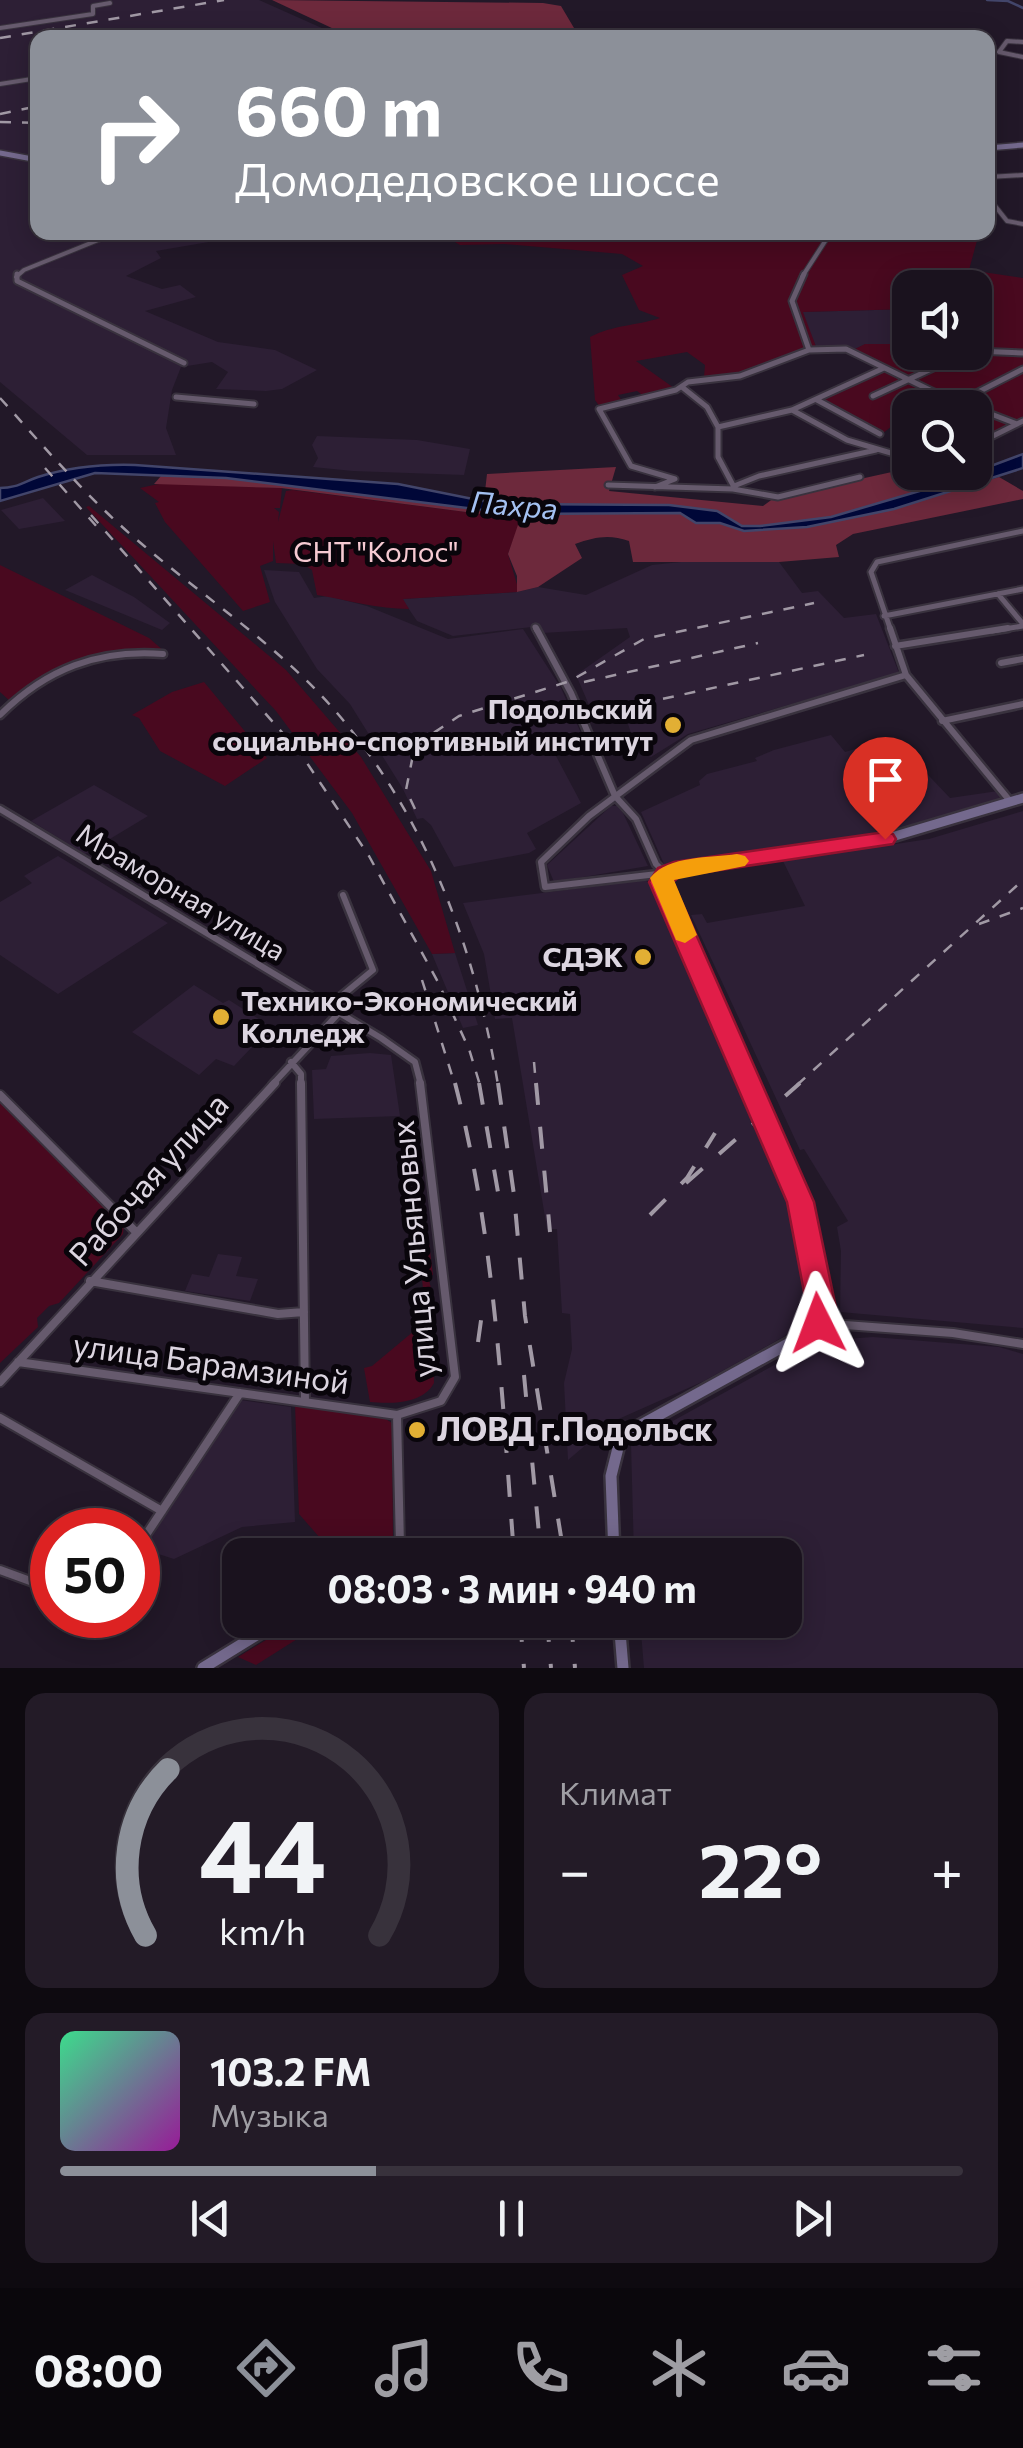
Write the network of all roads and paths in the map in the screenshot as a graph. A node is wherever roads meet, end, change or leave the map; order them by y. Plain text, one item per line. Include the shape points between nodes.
1 (110, 3) dead end
2 (0, 28) edge
3 (1023, 42) edge
4 (1023, 57) edge
5 (30, 79) edge
6 (0, 84) edge
7 (1023, 144) edge
8 (995, 147) edge
9 (0, 153) edge
10 (30, 159) edge
11 (1023, 175) edge
12 (995, 177) edge
13 (995, 207) edge
14 (1023, 224) edge
15 (101, 240) edge
16 (827, 240) edge
17 (809, 350) junction
18 (992, 352) edge
19 (1023, 353) edge
20 (184, 363) dead end
21 (884, 368) junction
22 (1023, 369) edge
23 (931, 370) edge
24 (909, 380) junction
25 (682, 387) junction
26 (933, 390) edge
27 (981, 390) edge
28 (873, 396) dead end
29 (176, 397) dead end
30 (816, 399) junction
31 (254, 404) dead end
32 (792, 410) junction
33 (992, 413) edge
34 (1020, 423) edge
35 (718, 427) junction
36 (880, 434) dead end
37 (992, 437) edge
38 (876, 450) junction
39 (891, 453) dead end
40 (860, 477) dead end
41 (608, 485) dead end
42 (655, 487) junction
43 (734, 488) junction
44 (1023, 532) edge
45 (1023, 589) edge
46 (998, 594) junction
47 (884, 616) junction
48 (1023, 625) edge
49 (534, 627) dead end
50 (895, 646) junction
51 (163, 654) dead end
52 (1023, 659) edge
53 (1001, 663) dead end
54 (906, 675) junction
55 (1023, 704) edge
56 (0, 714) edge
57 (941, 722) junction
58 (615, 796) junction
59 (1023, 798) edge
60 (1011, 802) junction
61 (0, 809) edge
62 (666, 874) junction
63 (344, 895) dead end
64 (328, 1006) junction
65 (338, 1014) junction
66 (291, 1062) junction
67 (0, 1096) edge
68 (135, 1232) junction
69 (90, 1281) junction
70 (304, 1312) junction
71 (818, 1323) junction
72 (1023, 1344) edge
73 (18, 1362) junction
74 (0, 1382) edge
75 (240, 1393) junction
76 (306, 1402) junction
77 (398, 1415) junction
78 (0, 1418) edge
79 (162, 1511) junction
80 (160, 1514) edge
81 (400, 1538) edge
82 (614, 1538) edge
83 (0, 1570) edge
84 (30, 1581) edge
85 (251, 1638) edge
86 (620, 1638) edge
87 (202, 1668) edge
88 (623, 1668) edge

1 - 2 street via 93,6 93,14
3 - 4 street via 1007,41 999,52
5 - 6 street
7 - 8 main road
9 - 10 main road
11 - 12 street
13 - 14 street via 1007,222
15 - 20 street via 24,270 17,280
16 - 17 street via 792,301
17 - 21 street via 846,349
17 - 25 street via 740,376
18 - 19 street
21 - 24 street
21 - 30 street
22 - 27 street
23 - 24 street
24 - 26 street
24 - 28 street
25 - 35 street
25 - 42 street via 599,410 630,466 675,479
29 - 31 street
30 - 32 street
30 - 36 street
32 - 35 street
32 - 38 street
33 - 34 street
34 - 37 street
35 - 43 street via 718,457
38 - 39 street
38 - 43 street via 759,476
40 - 43 street via 778,497
41 - 42 street
42 - 43 street
44 - 47 street via 877,562 871,572
45 - 46 street
46 - 47 street
46 - 48 street
47 - 50 street
48 - 50 street
49 - 58 street via 572,692
50 - 54 street
51 - 56 street via 89,657 35,682
52 - 53 street
54 - 57 street
54 - 58 street via 691,740
55 - 57 street
57 - 60 street
58 - 62 street
58 - 62 street via 542,862 545,887
59 - 60 main road
60 - 62 main road via 885,839
61 - 64 street, Мраморная улица
62 - 71 main road via 661,882 800,1202 822,1308
63 - 64 street via 373,970
64 - 65 street, Мраморная улица
65 - 66 street, Рабочая улица
65 - 77 street, улица Ульяновых via 408,1056 425,1103 456,1377 448,1398
66 - 68 street, Рабочая улица
66 - 70 street via 301,1074
67 - 68 street
68 - 69 street, Рабочая улица
69 - 70 street via 278,1314
69 - 73 street, Рабочая улица
70 - 76 street
71 - 72 street
71 - 82 main road via 621,1436 612,1471
73 - 74 street, Рабочая улица
73 - 75 street, улица Барамзиной
75 - 76 street, улица Барамзиной
75 - 79 street
76 - 77 street, улица Барамзиной
77 - 81 street, улица Ульяновых
78 - 79 street
79 - 80 street
83 - 84 street
85 - 87 main road
86 - 88 main road

